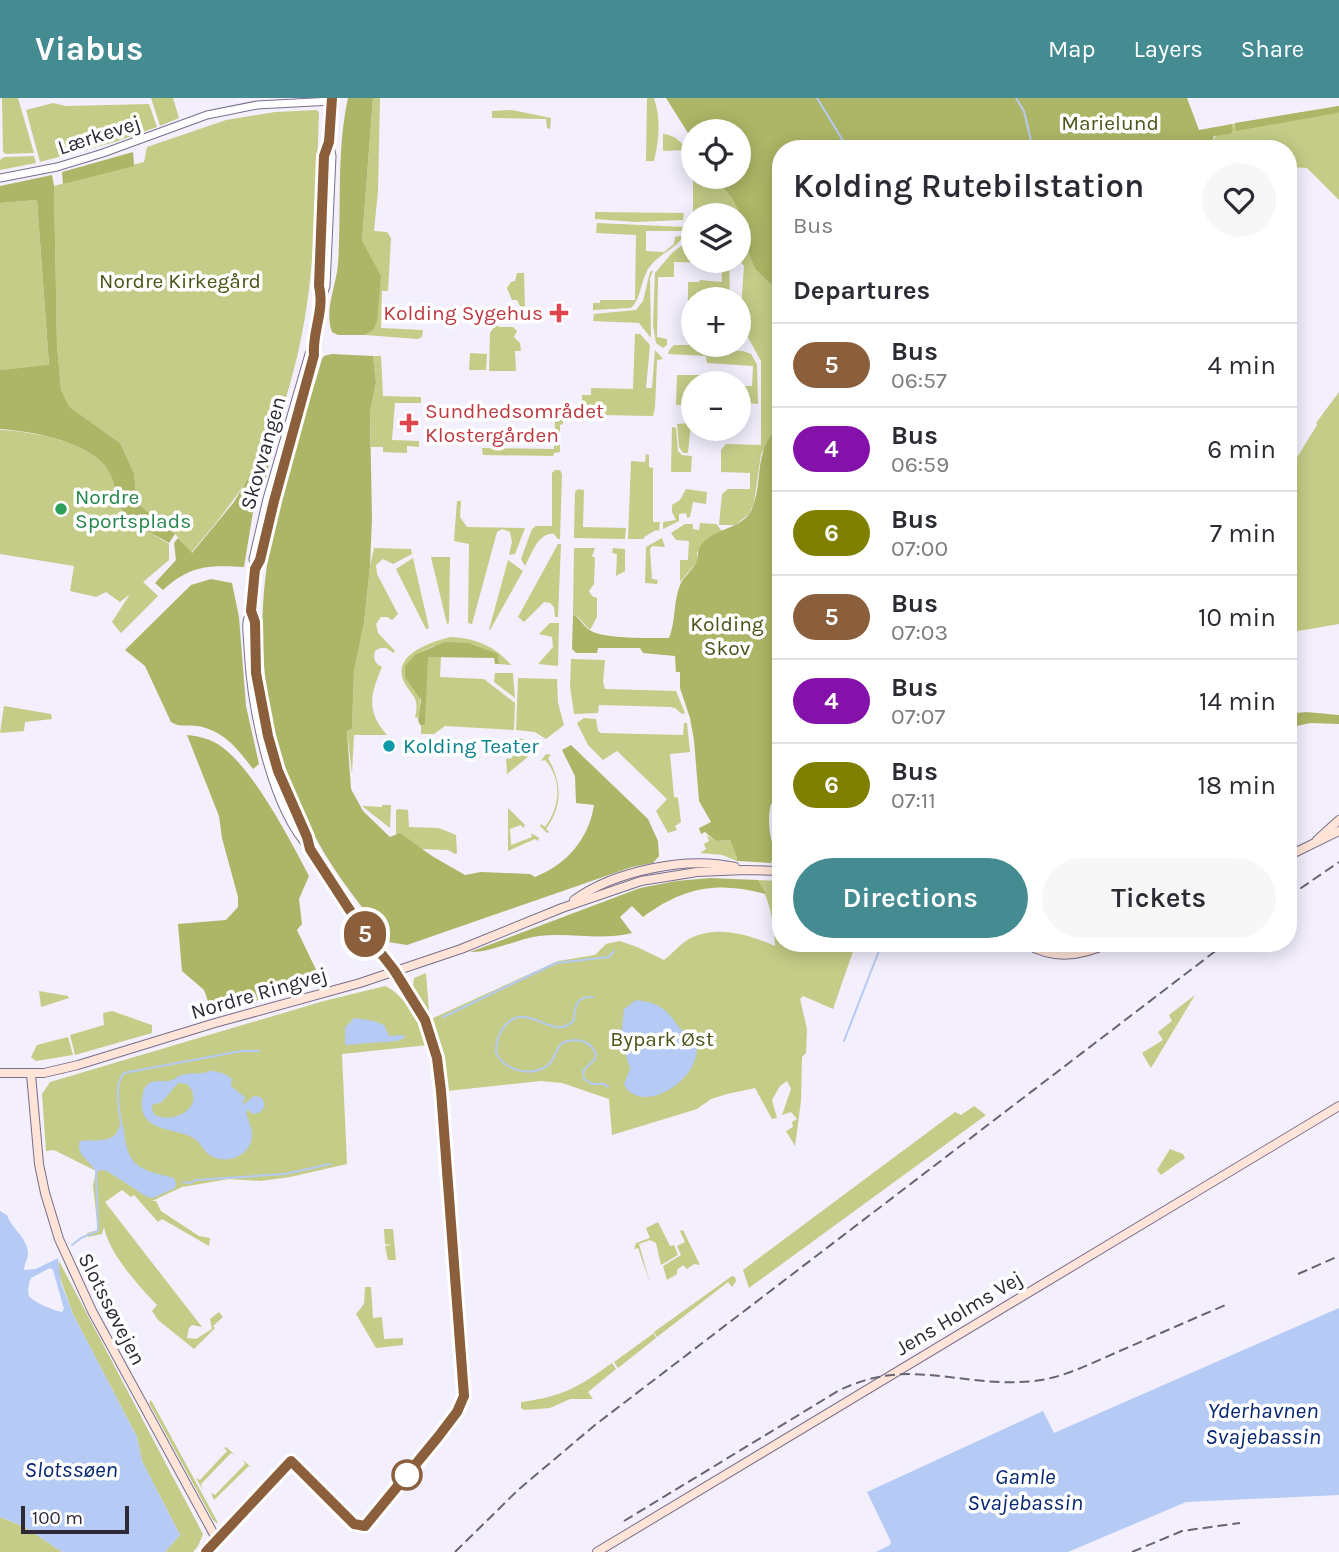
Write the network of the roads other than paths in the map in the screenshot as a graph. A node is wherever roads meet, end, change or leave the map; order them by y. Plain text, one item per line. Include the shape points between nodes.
1 (332, 100) edge
2 (0, 178) edge
3 (1339, 820) edge
4 (1339, 831) edge
5 (1317, 840) junction
6 (1297, 851) edge
7 (772, 872) edge
8 (1047, 952) edge
9 (1088, 952) edge
10 (394, 970) junction
11 (0, 1073) edge
12 (31, 1074) junction
13 (1339, 1106) edge
14 (206, 1552) edge
15 (597, 1552) edge

1 - 2 street, Lærkevej via 257,105 207,116 57,167
1 - 10 street, Skovvangen via 324,156 322,298 314,355 255,569 247,620 250,674 261,738 288,816
3 - 5 main road
4 - 5 main road
5 - 6 main road
7 - 10 main road, Nordre Ringvej via 707,863 670,865 601,885 562,908
8 - 9 main road via 1072,956
10 - 12 main road, Nordre Ringvej via 78,1065
11 - 12 main road, Nordre Ringvej
12 - 14 main road, Slotssøvejen via 39,1164 59,1239 96,1321 217,1540
13 - 15 main road, Jens Holms Vej

